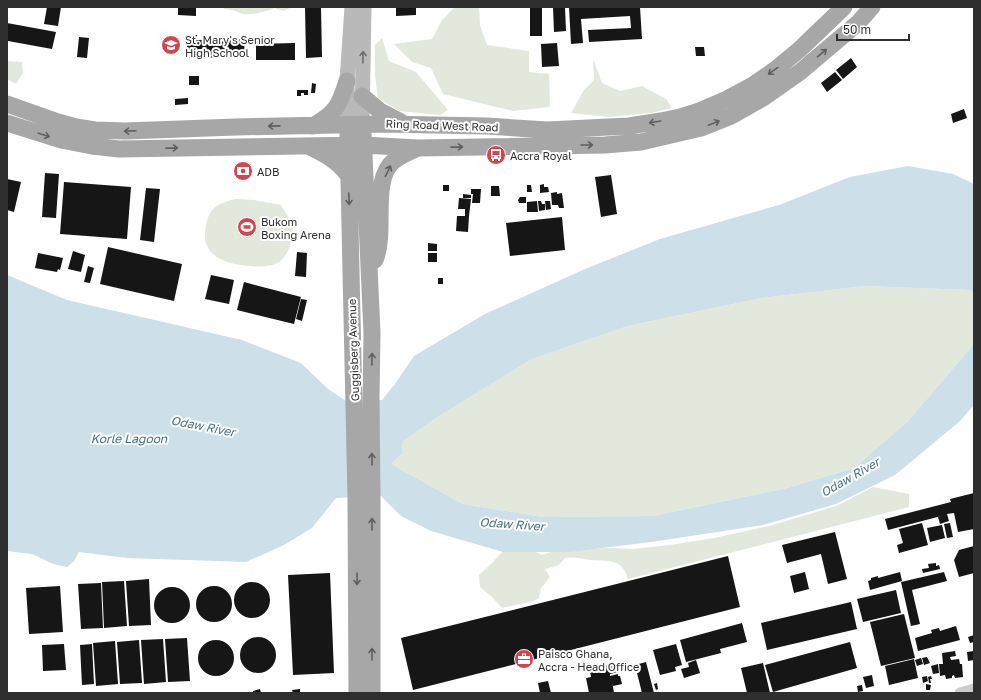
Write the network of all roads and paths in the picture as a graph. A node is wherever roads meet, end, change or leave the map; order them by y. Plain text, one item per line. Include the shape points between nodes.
1 (352, 7) edge
2 (364, 7) edge
3 (844, 7) edge
4 (872, 7) edge
5 (347, 81) junction
6 (362, 96) junction
7 (7, 104) edge
8 (7, 122) edge
9 (407, 124) junction
10 (313, 126) junction
11 (547, 130) junction
12 (357, 136) junction
13 (308, 146) junction
14 (418, 148) junction
15 (348, 175) junction
16 (372, 305) junction
17 (363, 398) junction
18 (364, 498) junction
19 (357, 693) edge
20 (372, 693) edge

1 - 5 main road, Guggisberg Avenue
6 -> 2 main road, Guggisberg Avenue
3 -> 11 main road, Ring Road West Road via 776,69 746,89 706,108 661,121 629,126
14 -> 4 main road, Ring Road West Road via 605,145 641,142 701,128 731,116 763,98 800,72 858,23
5 - 10 main road via 331,115
5 - 12 main road, Guggisberg Avenue
6 - 9 main road via 380,111
6 - 12 main road, Guggisberg Avenue
10 -> 7 main road, Ring Road West Road via 125,132 95,130 58,122
8 -> 13 main road, Ring Road West Road via 61,140 118,149
9 - 11 main road, Ring Road West Road
9 - 12 main road, Ring Road West Road
10 - 12 main road, Ring Road West Road
11 - 12 main road via 400,131
12 - 13 main road, Ring Road West Road
12 - 14 main road, Ring Road West Road
12 - 15 main road, Guggisberg Avenue
12 - 16 main road, Guggisberg Avenue
13 - 15 main road via 335,161
16 -> 14 main road via 370,271 378,254 382,187 385,176 389,166
15 -> 17 main road, Guggisberg Avenue
17 -> 16 main road, Guggisberg Avenue via 372,333
17 - 18 main road, Guggisberg Avenue
18 -> 19 main road, Guggisberg Avenue
20 -> 18 main road, Guggisberg Avenue

